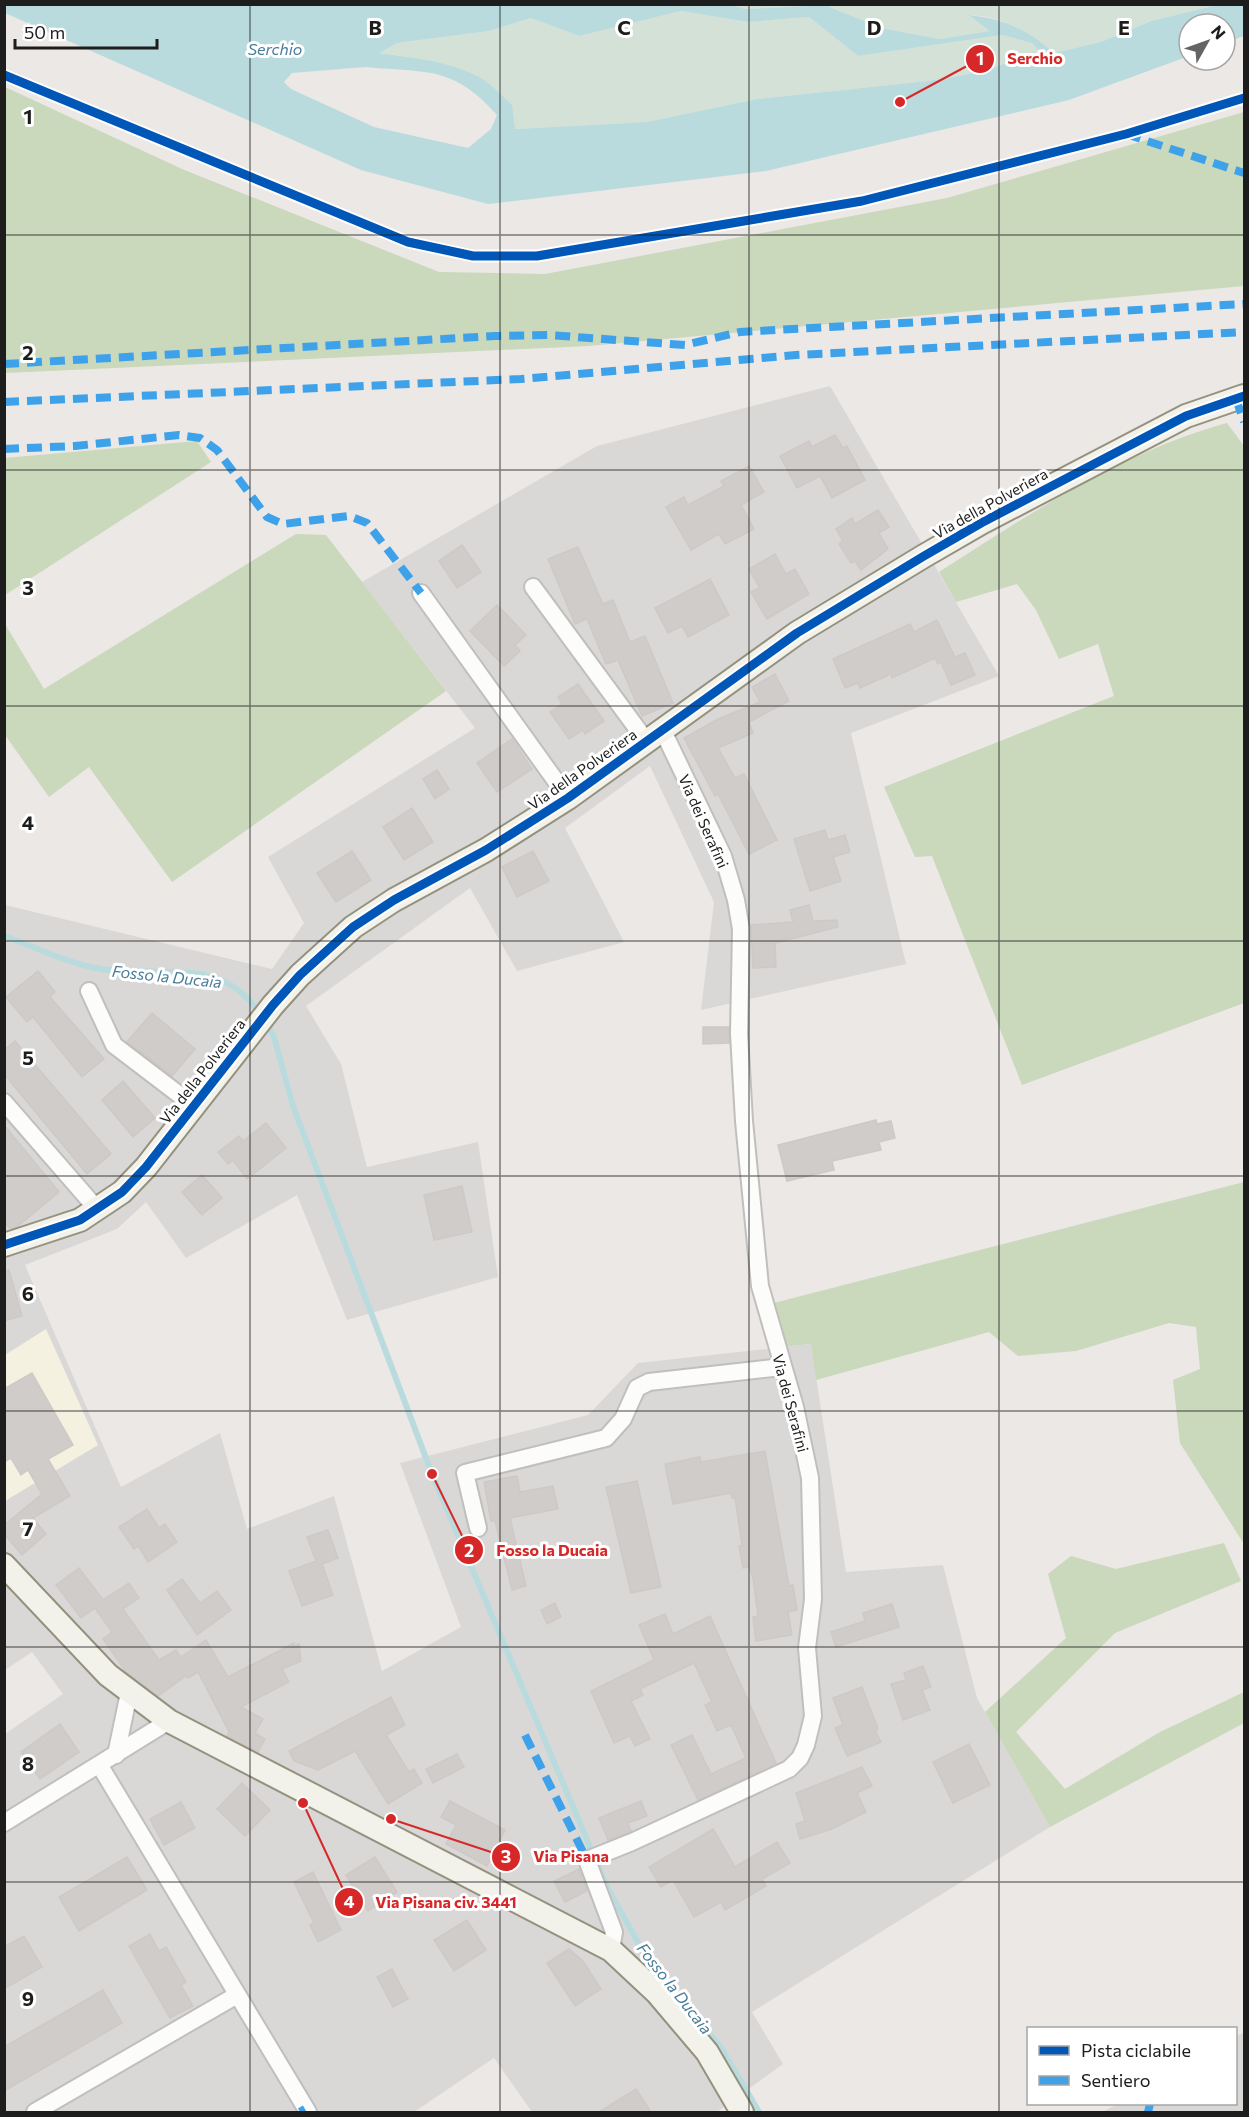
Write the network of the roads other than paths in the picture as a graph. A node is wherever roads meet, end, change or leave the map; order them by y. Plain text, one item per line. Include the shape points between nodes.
1 (1245, 396) edge
2 (533, 587) dead end
3 (421, 593) dead end
4 (655, 737) junction
5 (568, 798) junction
6 (89, 991) dead end
7 (4, 1102) edge
8 (194, 1106) junction
9 (97, 1209) junction
10 (4, 1245) edge
11 (782, 1367) junction
12 (478, 1528) dead end
13 (4, 1565) edge
14 (129, 1693) junction
15 (169, 1721) junction
16 (116, 1755) junction
17 (99, 1766) junction
18 (4, 1823) edge
19 (611, 1950) junction
20 (237, 1995) junction
21 (35, 2112) edge
22 (308, 2112) edge
23 (742, 2112) edge

1 - 4 street, Via della Polveriera via 1186,416 981,523 797,633
2 - 4 street, Via dei Serafini
3 - 5 street
4 - 5 street, Via della Polveriera
4 - 11 street, Via dei Serafini via 723,856 736,900 741,929 739,1034 744,1121 760,1286
5 - 8 street, Via della Polveriera via 353,927 269,1009
6 - 8 street via 114,1045
7 - 9 street
8 - 9 street, Via della Polveriera via 146,1167 122,1192
9 - 10 street, Via della Polveriera via 54,1230
11 - 12 street via 648,1382 637,1388 623,1419 606,1438 465,1473
11 - 19 street, Via dei Serafini via 810,1478 813,1599 807,1648 813,1716 806,1745 789,1769 587,1860 614,1932
13 - 14 street
14 - 15 street
14 - 16 street
15 - 16 street
15 - 19 street
16 - 17 street
17 - 18 street
17 - 20 street
19 - 23 street via 657,1993 707,2052
20 - 21 street
20 - 22 street

